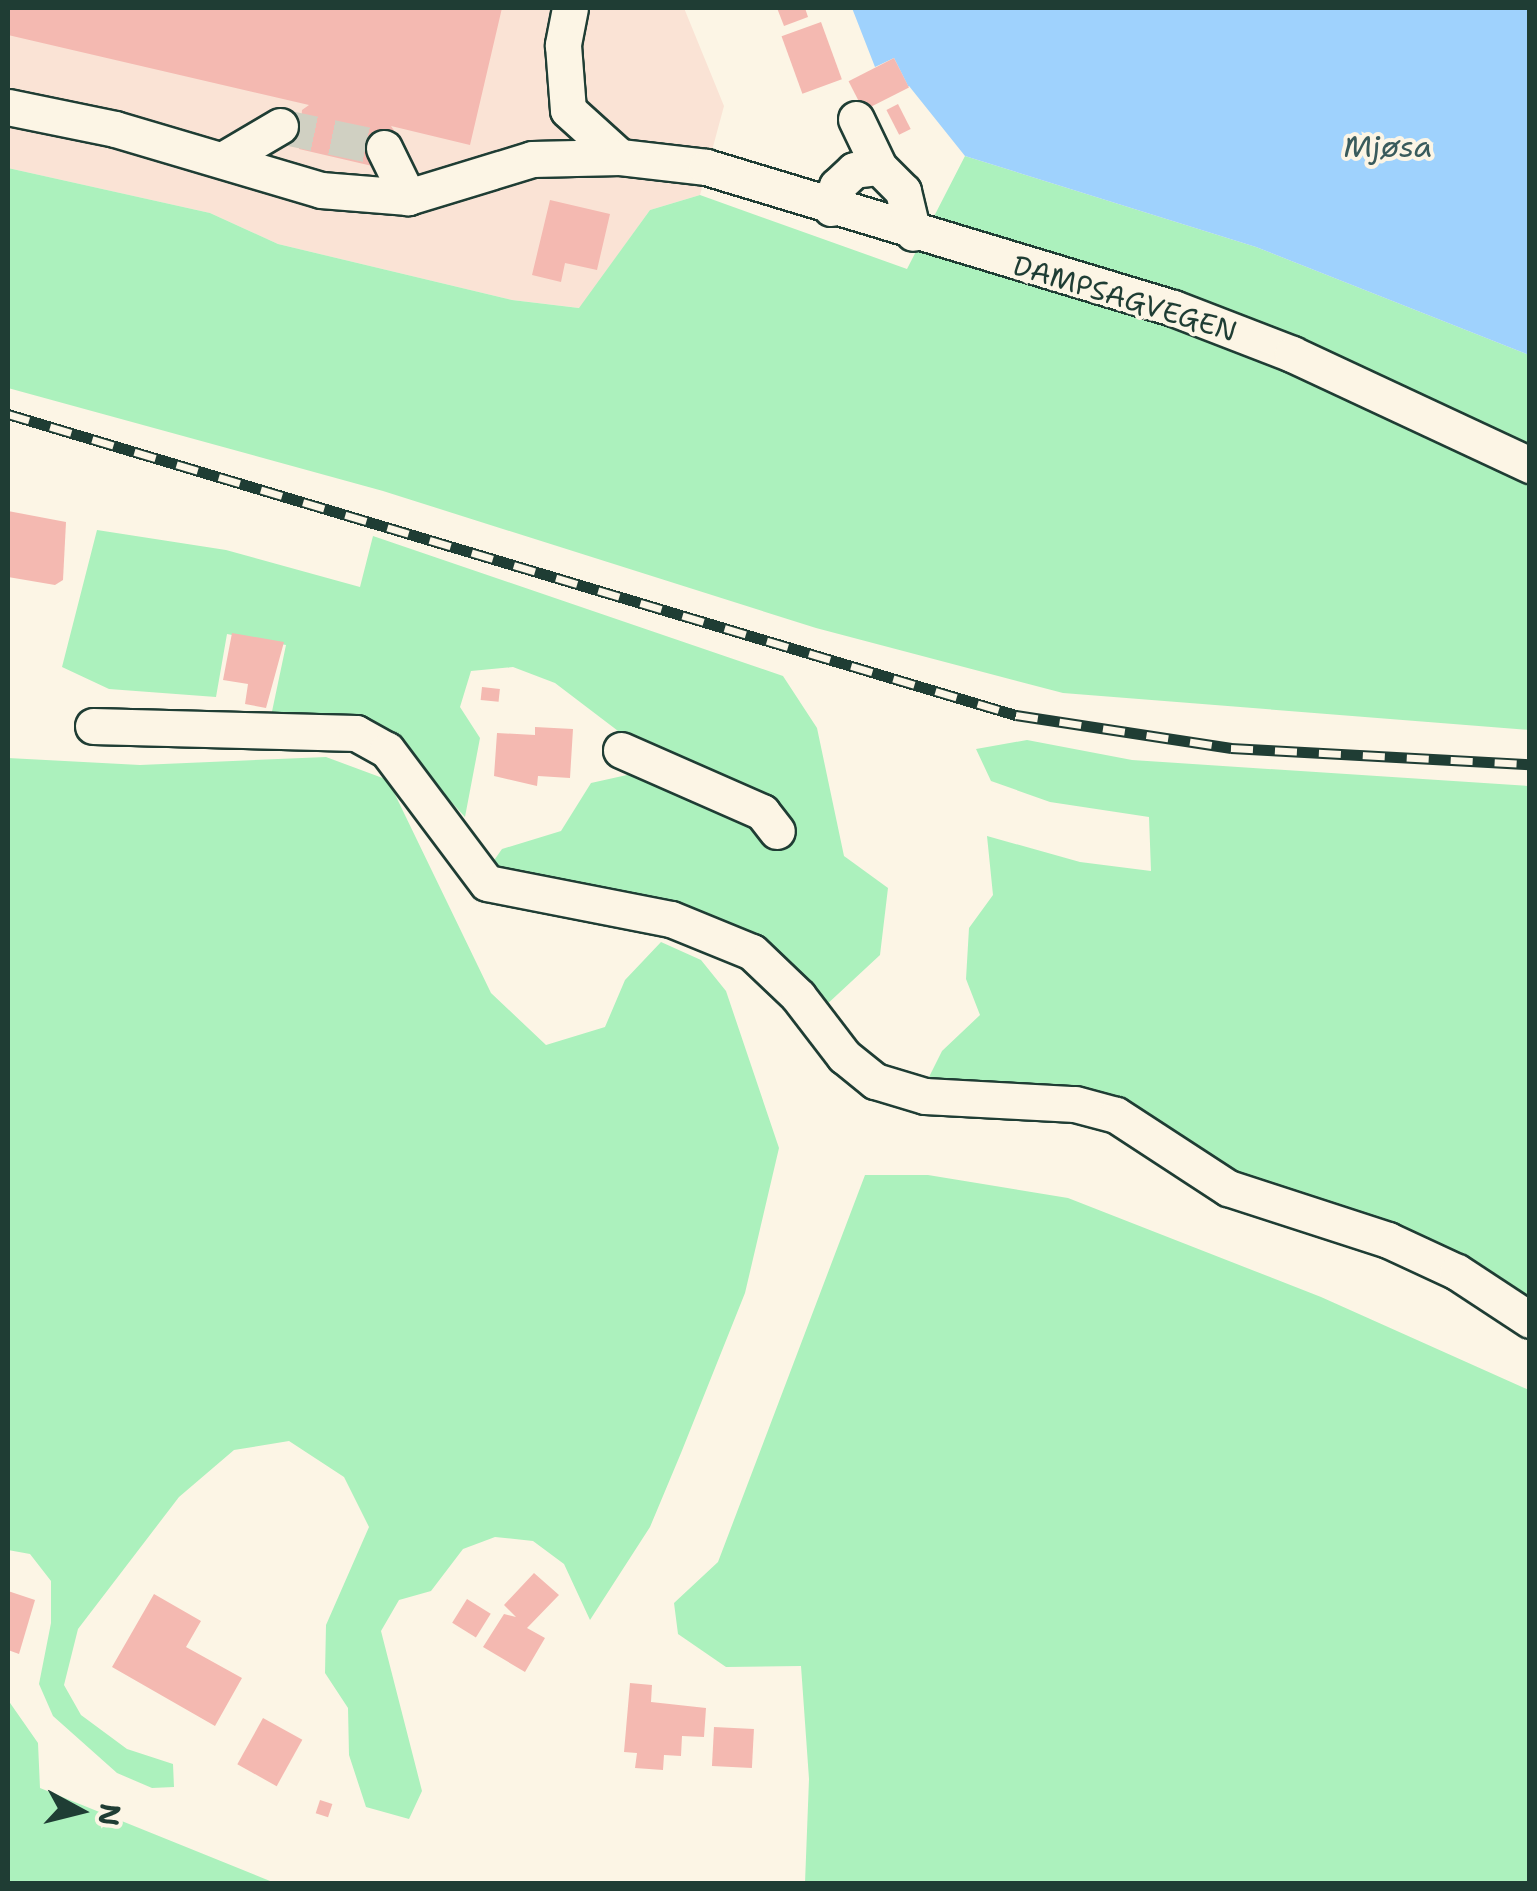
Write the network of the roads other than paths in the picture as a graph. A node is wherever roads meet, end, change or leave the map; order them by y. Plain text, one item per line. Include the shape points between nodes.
1 (570, 8) edge
2 (8, 107) edge
3 (856, 119) dead end
4 (280, 126) tunnel mouth
5 (384, 148) dead end
6 (620, 157) junction
7 (224, 159) junction
8 (878, 168) junction
9 (408, 197) junction
10 (831, 208) junction
11 (912, 234) junction
12 (1530, 465) edge
13 (93, 726) dead end
14 (621, 750) dead end
15 (777, 831) dead end
16 (1530, 1320) edge

1 - 6 street via 563,45 568,110
2 - 7 street
3 - 8 street
4 - 7 street
5 - 9 street
6 - 9 street, DAMPSAGVEGEN via 532,159
6 - 10 street, DAMPSAGVEGEN via 706,167
7 - 9 street via 321,190
8 - 10 street via 854,170 836,186
8 - 11 street via 903,191
10 - 11 street, DAMPSAGVEGEN
11 - 12 street, DAMPSAGVEGEN via 1173,308 1292,354
13 - 16 street via 356,733 386,750 487,884 671,919 752,952 798,996 844,1056 876,1081 924,1096 1075,1104 1116,1115 1228,1188 1388,1240 1457,1272
14 - 15 street via 762,812

